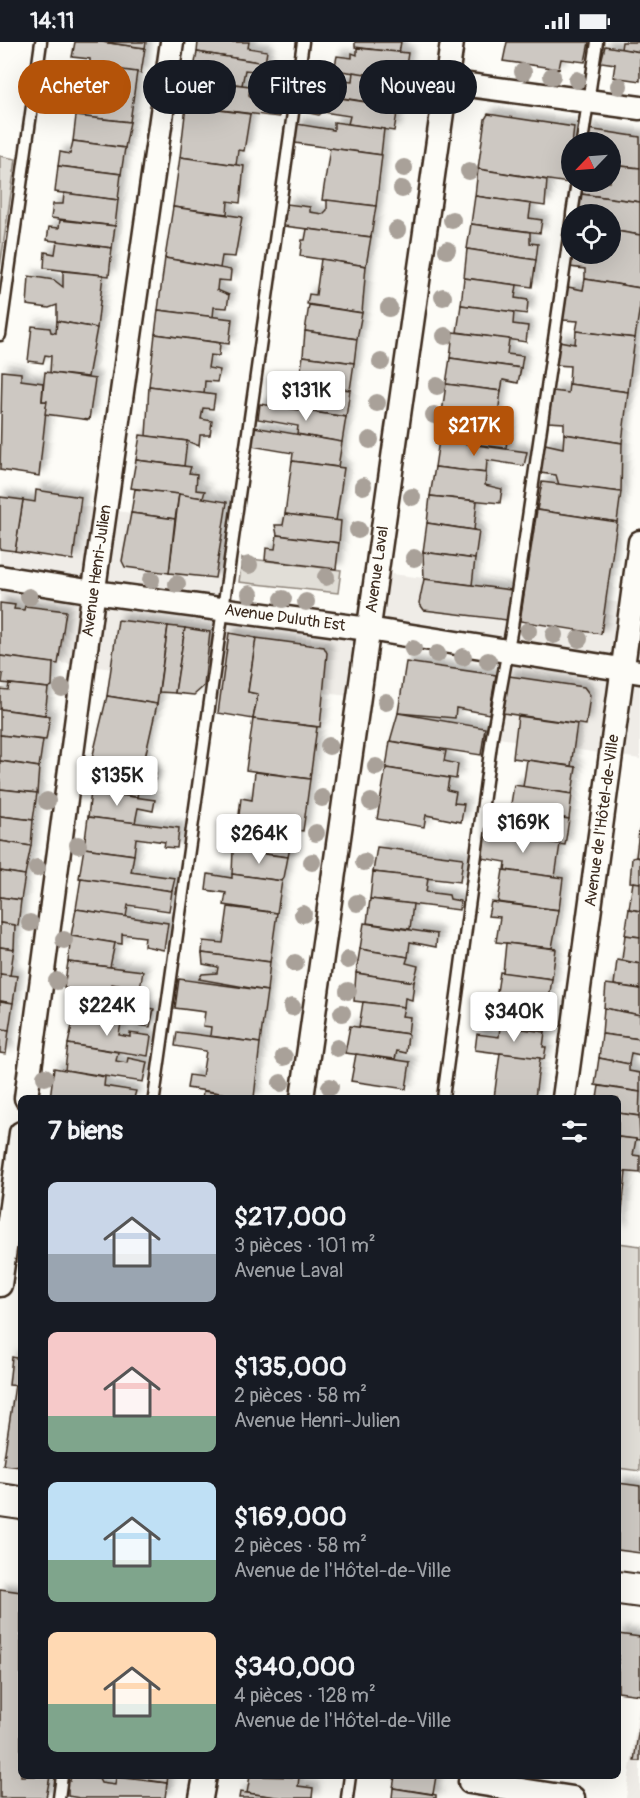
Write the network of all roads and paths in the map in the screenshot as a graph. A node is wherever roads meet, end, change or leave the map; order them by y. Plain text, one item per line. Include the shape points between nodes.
1 (41, 42) edge
2 (172, 42) edge
3 (303, 42) edge
4 (452, 42) edge
5 (597, 42) edge
6 (449, 60) edge
7 (477, 86) edge
8 (588, 101) junction
9 (640, 108) edge
10 (441, 114) edge
11 (583, 132) edge
12 (565, 264) edge
13 (0, 335) edge
14 (640, 542) edge
15 (0, 577) edge
16 (94, 592) junction
17 (223, 609) junction
18 (368, 629) junction
19 (507, 650) junction
20 (631, 670) edge
21 (26, 1095) edge
22 (154, 1095) edge
23 (303, 1095) edge
24 (443, 1095) edge
25 (564, 1095) edge
26 (18, 1151) edge
27 (4, 1233) edge
28 (0, 1284) edge
29 (0, 1500) edge
30 (18, 1503) edge
31 (621, 1589) edge
32 (640, 1592) edge
33 (62, 1779) edge
34 (204, 1779) edge
35 (350, 1779) edge
36 (470, 1785) edge
37 (59, 1798) edge
38 (201, 1798) edge
39 (347, 1798) edge
40 (573, 1798) edge

1 - 13 lane
2 - 16 street, Avenue Henri-Julien
3 - 17 lane
4 - 6 street, Avenue Laval
5 - 8 lane
7 - 8 street
8 - 9 street
8 - 11 lane
10 - 18 street, Avenue Laval
12 - 19 lane
14 - 20 street, Avenue de l'Hôtel-de-Ville
15 - 16 street, Avenue Duluth Est
16 - 17 street, Avenue Duluth Est
16 - 21 street, Avenue Henri-Julien
17 - 18 street, Avenue Duluth Est
17 - 22 lane
18 - 19 street, Avenue Duluth Est
18 - 23 street, Avenue Laval
19 - 20 street, Avenue Duluth Est
19 - 24 lane
20 - 25 street, Avenue de l'Hôtel-de-Ville
26 - 27 street
27 - 28 street
29 - 30 main road
31 - 32 main road
33 - 37 lane
34 - 38 street
35 - 39 lane
36 - 40 street

